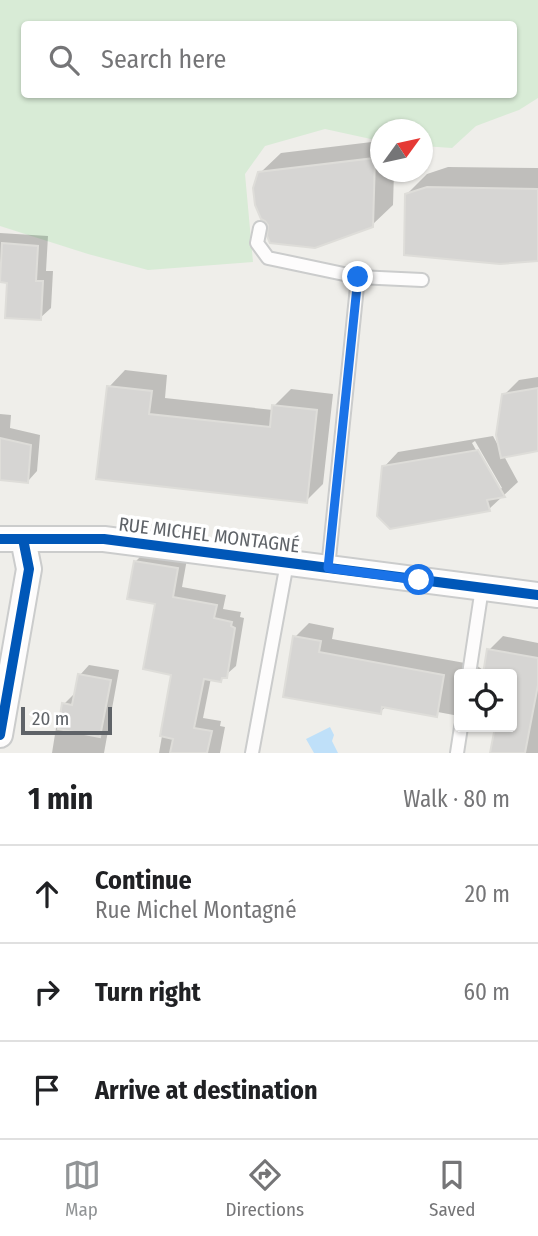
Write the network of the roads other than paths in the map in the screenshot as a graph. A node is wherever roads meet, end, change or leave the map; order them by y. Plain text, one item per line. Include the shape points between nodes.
1 (260, 228) dead end
2 (358, 277) junction
3 (422, 280) dead end
4 (12, 539) edge
5 (287, 563) junction
6 (328, 568) junction
7 (482, 588) junction
8 (538, 595) edge
9 (470, 669) edge
10 (460, 732) edge
11 (0, 735) edge
12 (252, 753) edge
13 (457, 753) edge

1 - 2 lane via 257,243 268,258
2 - 3 lane
2 - 6 lane
4 - 5 street, RUE MICHEL MONTAGNÉ via 104,539
4 - 11 street via 29,569
5 - 6 street, RUE MICHEL MONTAGNÉ
5 - 12 lane
6 - 7 street, RUE MICHEL MONTAGNÉ
7 - 8 street, RUE MICHEL MONTAGNÉ
7 - 9 lane
10 - 13 lane

